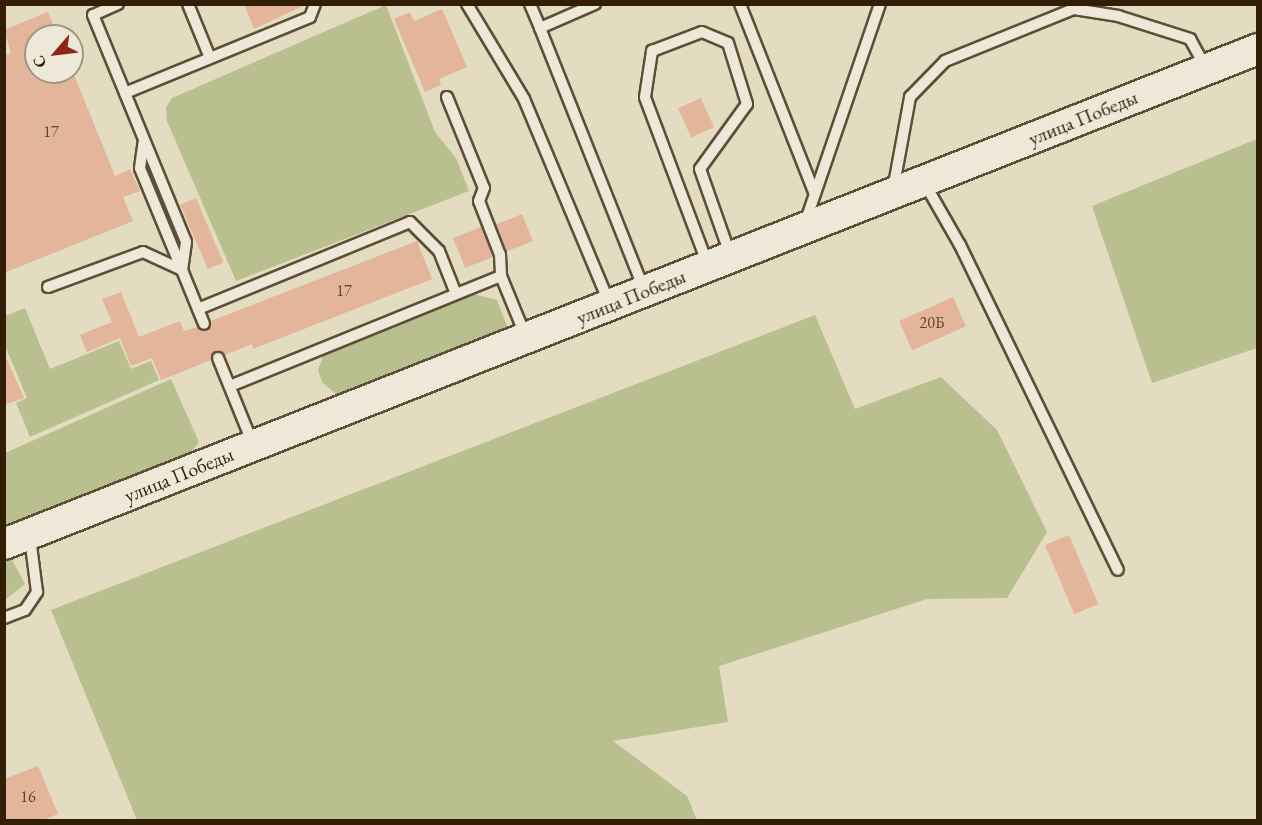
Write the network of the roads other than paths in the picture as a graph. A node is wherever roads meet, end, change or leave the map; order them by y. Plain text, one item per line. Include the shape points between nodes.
1 (118, 4) edge
2 (188, 4) edge
3 (315, 4) edge
4 (467, 4) edge
5 (530, 4) edge
6 (595, 4) edge
7 (740, 4) edge
8 (880, 4) edge
9 (540, 28) junction
10 (1257, 49) edge
11 (210, 58) junction
12 (1207, 69) junction
13 (125, 93) junction
14 (447, 97) dead end
15 (923, 182) junction
16 (893, 193) junction
17 (815, 194) junction
18 (803, 229) junction
19 (720, 262) junction
20 (182, 270) junction
21 (501, 276) junction
22 (48, 287) dead end
23 (645, 291) junction
24 (456, 294) junction
25 (610, 305) junction
26 (198, 309) junction
27 (204, 324) dead end
28 (526, 338) junction
29 (218, 358) dead end
30 (230, 386) junction
31 (254, 446) junction
32 (17, 539) edge
33 (1118, 570) dead end
34 (4, 618) edge

1 - 13 lane via 93,15
2 - 11 lane
3 - 11 lane via 310,17
4 - 25 lane via 524,99
5 - 9 lane
6 - 9 lane
7 - 17 lane
8 - 17 lane
9 - 23 lane
10 - 12 main road, улица Победы
11 - 13 lane
12 - 15 main road, улица Победы
12 - 16 lane via 1190,39 1118,16 1074,9 945,61 910,97 899,139
13 - 20 lane via 144,141 140,168
14 - 21 lane via 484,188 479,201 500,255
15 - 16 main road, улица Победы
15 - 33 lane via 960,245
16 - 18 main road, улица Победы
17 - 18 lane
18 - 19 main road, улица Победы
19 - 19 lane via 700,169 747,104 728,43 702,32 652,51 645,97
19 - 23 main road, улица Победы
20 - 22 lane via 143,252
20 - 26 lane
21 - 24 lane
21 - 28 lane
23 - 25 main road, улица Победы
24 - 26 lane via 439,252 410,222
24 - 30 lane
25 - 28 main road, улица Победы
26 - 27 lane
28 - 31 main road, улица Победы
29 - 30 lane
30 - 31 lane
31 - 32 main road, улица Победы
32 - 34 lane via 37,592 25,610

